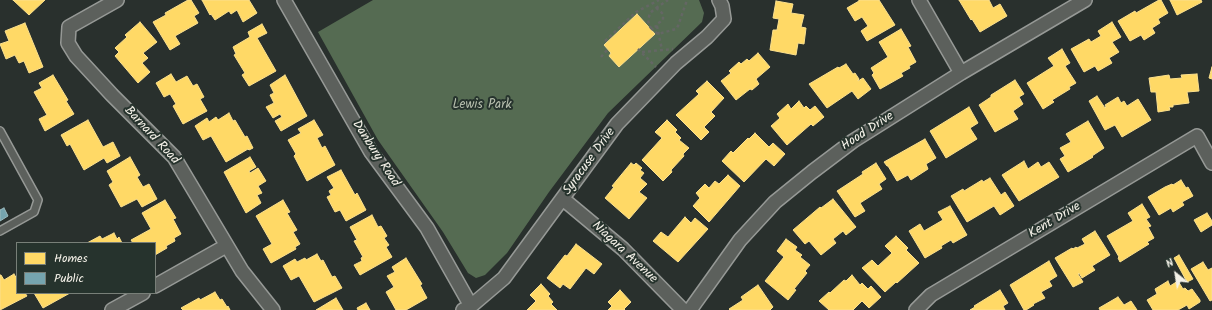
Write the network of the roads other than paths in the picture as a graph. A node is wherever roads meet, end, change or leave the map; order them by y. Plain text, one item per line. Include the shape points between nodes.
1 (117, 0) edge
2 (284, 0) edge
3 (719, 0) edge
4 (919, 0) edge
5 (1085, 0) edge
6 (961, 73) junction
7 (0, 131) edge
8 (1212, 163) edge
9 (563, 199) junction
10 (0, 231) edge
11 (226, 246) junction
12 (156, 285) edge
13 (141, 294) edge
14 (467, 308) edge
15 (112, 310) edge
16 (273, 310) edge
17 (683, 310) edge
18 (690, 310) edge
19 (916, 310) edge

1 - 11 street, Barnard Road via 69,27 68,43 76,56 112,95 174,157
2 - 14 street, Danbury Road via 371,152 427,228
3 - 9 street, Syracuse Drive via 724,19 676,63 617,124
4 - 6 street
5 - 6 street, Hood Drive
6 - 18 street, Hood Drive via 853,141 775,202 740,240
7 - 10 lane via 38,200 34,212
8 - 19 street, Kent Drive via 1197,136 931,294
9 - 14 street, Syracuse Drive via 504,278
9 - 17 street, Niagara Avenue via 623,249
11 - 12 street
11 - 16 street, Barnard Road
13 - 15 street

